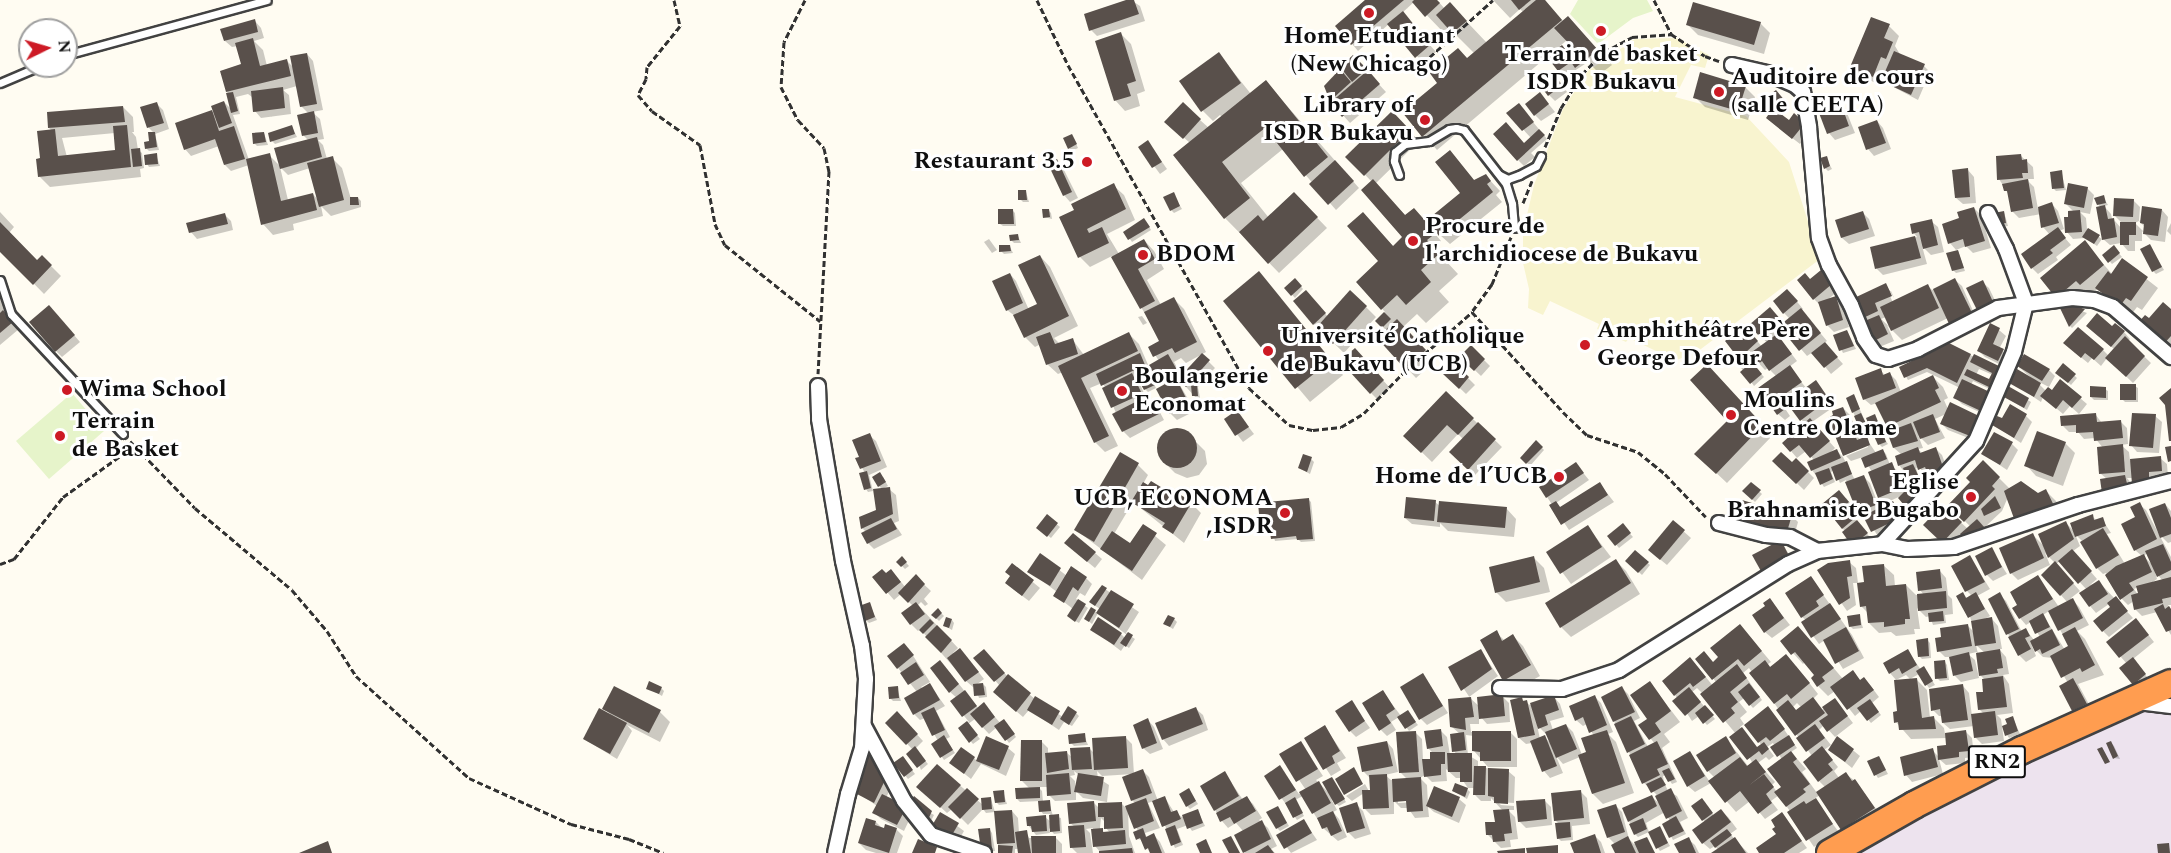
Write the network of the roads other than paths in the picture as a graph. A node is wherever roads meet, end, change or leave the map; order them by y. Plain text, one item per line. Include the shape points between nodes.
1 (267, 0) edge
2 (78, 51) edge
3 (1732, 65) road end
4 (18, 75) edge
5 (0, 83) edge
6 (1541, 156) road end
7 (1399, 175) dead end
8 (1499, 175) junction
9 (1988, 213) dead end
10 (1514, 228) road end
11 (0, 280) edge
12 (2026, 303) junction
13 (2171, 357) edge
14 (818, 386) road end
15 (123, 434) road end
16 (2171, 481) edge
17 (1719, 523) road end
18 (1882, 544) junction
19 (1817, 551) junction
20 (2171, 683) edge
21 (1500, 688) dead end
22 (2129, 701) junction
23 (2171, 706) edge
24 (864, 726) junction
25 (835, 853) edge
26 (984, 853) edge
27 (1830, 853) edge

1 - 2 lane
3 - 12 street via 1776,77 1803,92 1819,238 1864,338 1876,355 1888,359 1918,349 1998,308
4 - 5 lane
6 - 8 lane via 1536,166 1519,175 1508,179
7 - 8 lane via 1395,152 1405,144 1430,141 1456,128 1464,130
8 - 10 lane via 1512,204
9 - 12 street
11 - 15 lane via 11,314
12 - 13 street via 2072,298 2113,307
12 - 18 street via 2014,352 1976,441
14 - 24 street via 819,419 843,561 862,646 866,679
16 - 18 street via 2078,505 1954,547 1907,549
17 - 19 street via 1790,537
18 - 19 street
19 - 21 street via 1788,564 1620,670 1562,689
20 - 22 highway, RN2
22 - 23 street
22 - 27 highway, RN2 via 1953,785
24 - 25 street
24 - 26 street via 904,801 931,835

